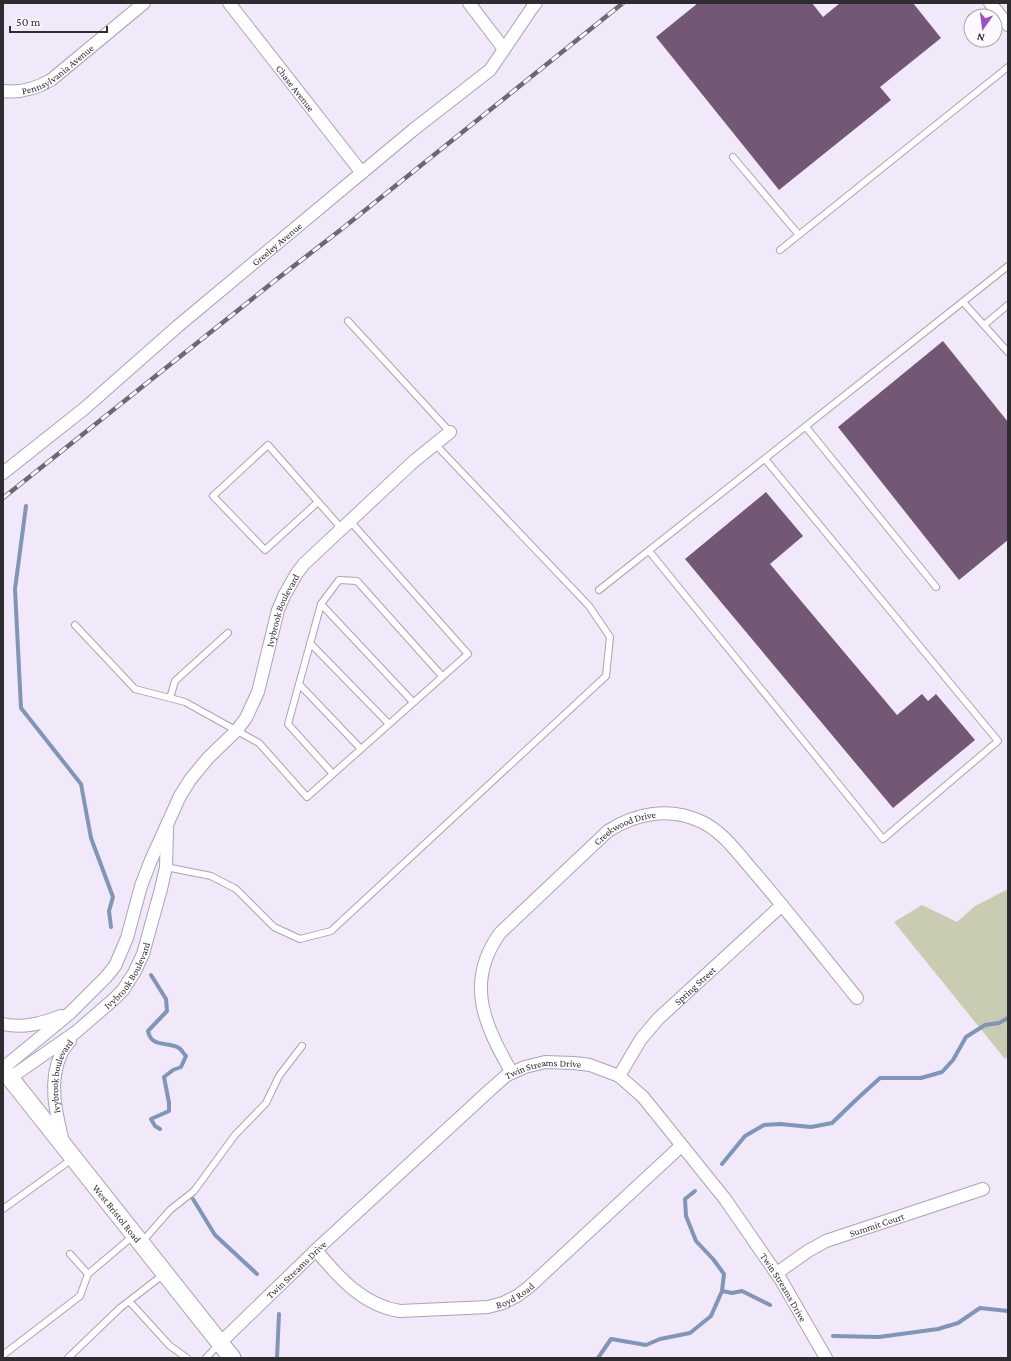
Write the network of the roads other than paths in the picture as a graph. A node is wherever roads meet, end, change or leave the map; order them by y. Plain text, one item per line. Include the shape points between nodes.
1 (144, 3) edge
2 (229, 3) edge
3 (469, 3) edge
4 (536, 3) edge
5 (990, 3) edge
6 (1008, 25) edge
7 (504, 49) junction
8 (1008, 67) edge
9 (3, 91) edge
10 (733, 157) dead end
11 (362, 173) junction
12 (799, 235) junction
13 (780, 250) dead end
14 (1008, 266) edge
15 (962, 302) junction
16 (1008, 305) edge
17 (348, 321) dead end
18 (984, 325) junction
19 (1008, 352) edge
20 (806, 426) junction
21 (450, 432) joint
22 (435, 444) junction
23 (765, 459) junction
24 (3, 473) edge
25 (318, 502) junction
26 (346, 525) junction
27 (649, 551) junction
28 (936, 587) dead end
29 (599, 590) dead end
30 (321, 604) junction
31 (75, 625) dead end
32 (228, 633) dead end
33 (310, 642) junction
34 (442, 676) junction
35 (299, 684) junction
36 (170, 698) junction
37 (414, 702) junction
38 (389, 724) junction
39 (237, 730) junction
40 (361, 749) junction
41 (333, 774) junction
42 (167, 826) junction
43 (166, 867) junction
44 (782, 905) junction
45 (857, 998) dead end
46 (70, 1013) junction
47 (3, 1024) edge
48 (76, 1032) junction
49 (302, 1046) dead end
50 (5, 1072) edge
51 (512, 1073) junction
52 (619, 1076) junction
53 (682, 1146) junction
54 (69, 1152) junction
55 (983, 1188) dead end
56 (3, 1209) edge
57 (137, 1239) junction
58 (316, 1250) junction
59 (70, 1254) dead end
60 (165, 1273) junction
61 (776, 1273) junction
62 (88, 1274) junction
63 (129, 1301) junction
64 (220, 1343) junction
65 (3, 1355) edge
66 (68, 1358) edge
67 (188, 1358) edge
68 (206, 1358) edge
69 (232, 1358) edge
70 (826, 1358) edge

1 - 9 street, Pennsylvania Avenue via 51,80 28,90
2 - 11 street, Chase Avenue
3 - 7 street
4 - 7 street, Greeley Avenue
5 - 6 street
7 - 11 street, Greeley Avenue via 490,70
8 - 12 lane
10 - 12 lane
11 - 24 street, Greeley Avenue via 178,326 85,408
12 - 13 lane
14 - 15 lane
15 - 18 lane
15 - 20 lane
16 - 18 lane
17 - 21 lane
18 - 19 lane
20 - 23 lane
20 - 28 lane
21 - 22 street, Ivybrook Boulevard
22 - 26 street, Ivybrook Boulevard
22 - 43 lane via 589,606 610,637 606,676 331,931 300,939 274,927 236,889 211,876
23 - 27 lane
23 - 27 lane via 998,742 882,839
25 - 25 lane via 268,445 213,496 265,550
25 - 26 lane
26 - 34 lane via 468,654
26 - 39 street, Ivybrook Boulevard via 304,564 284,596 278,610 258,692 246,718
27 - 29 lane
30 - 33 lane
30 - 34 lane via 339,580 357,581
30 - 37 lane
31 - 36 lane via 135,689
32 - 36 lane via 175,681
33 - 35 lane
33 - 38 lane
34 - 37 lane
35 - 40 lane
35 - 41 lane via 288,724
36 - 39 lane via 185,702
37 - 38 lane
38 - 40 lane
39 - 41 lane via 259,743 308,797
39 - 42 street, Ivybrook Boulevard via 190,780
40 - 41 lane
42 - 43 street, Ivybrook Boulevard
42 - 46 street, Ivybrook Boulevard via 141,886 127,938 115,966
43 - 48 street, Ivybrook Boulevard via 143,954 136,969 123,990
44 - 45 street, Creekwood Drive
44 - 51 street, Creekwood Drive via 725,839 701,821 669,813 649,814 622,822 608,831 500,933 484,961 480,980 483,1012 490,1032
44 - 52 street, Spring Street via 658,1019 641,1039
46 - 47 street via 25,1026
46 - 50 street, Ivybrook Boulevard
48 - 50 street, Ivybrook Boulevard
48 - 54 street, Ivybrook boulevard via 61,1053 54,1086 54,1100
49 - 57 lane via 279,1076 266,1103 235,1135 194,1191
50 - 54 main road, West Bristol Road
51 - 52 street, Twin Streams Drive via 545,1062 562,1062 590,1065
51 - 58 street, Twin Streams Drive via 491,1089
52 - 53 street, Twin Streams Drive via 643,1097
53 - 58 street, Boyd Road via 529,1287 503,1303 488,1307 400,1311 388,1309 352,1289
53 - 61 street, Twin Streams Drive via 725,1199
54 - 56 lane
54 - 57 main road, West Bristol Road
55 - 61 street, Summit Court via 826,1241
57 - 60 main road, West Bristol Road
57 - 62 lane
58 - 64 street, Twin Streams Drive
59 - 62 lane
60 - 63 lane
60 - 64 main road, West Bristol Road
61 - 70 street, Twin Streams Drive
62 - 65 lane via 80,1296
63 - 66 lane
63 - 67 lane via 170,1346
64 - 68 lane
64 - 69 main road, West Bristol Road

